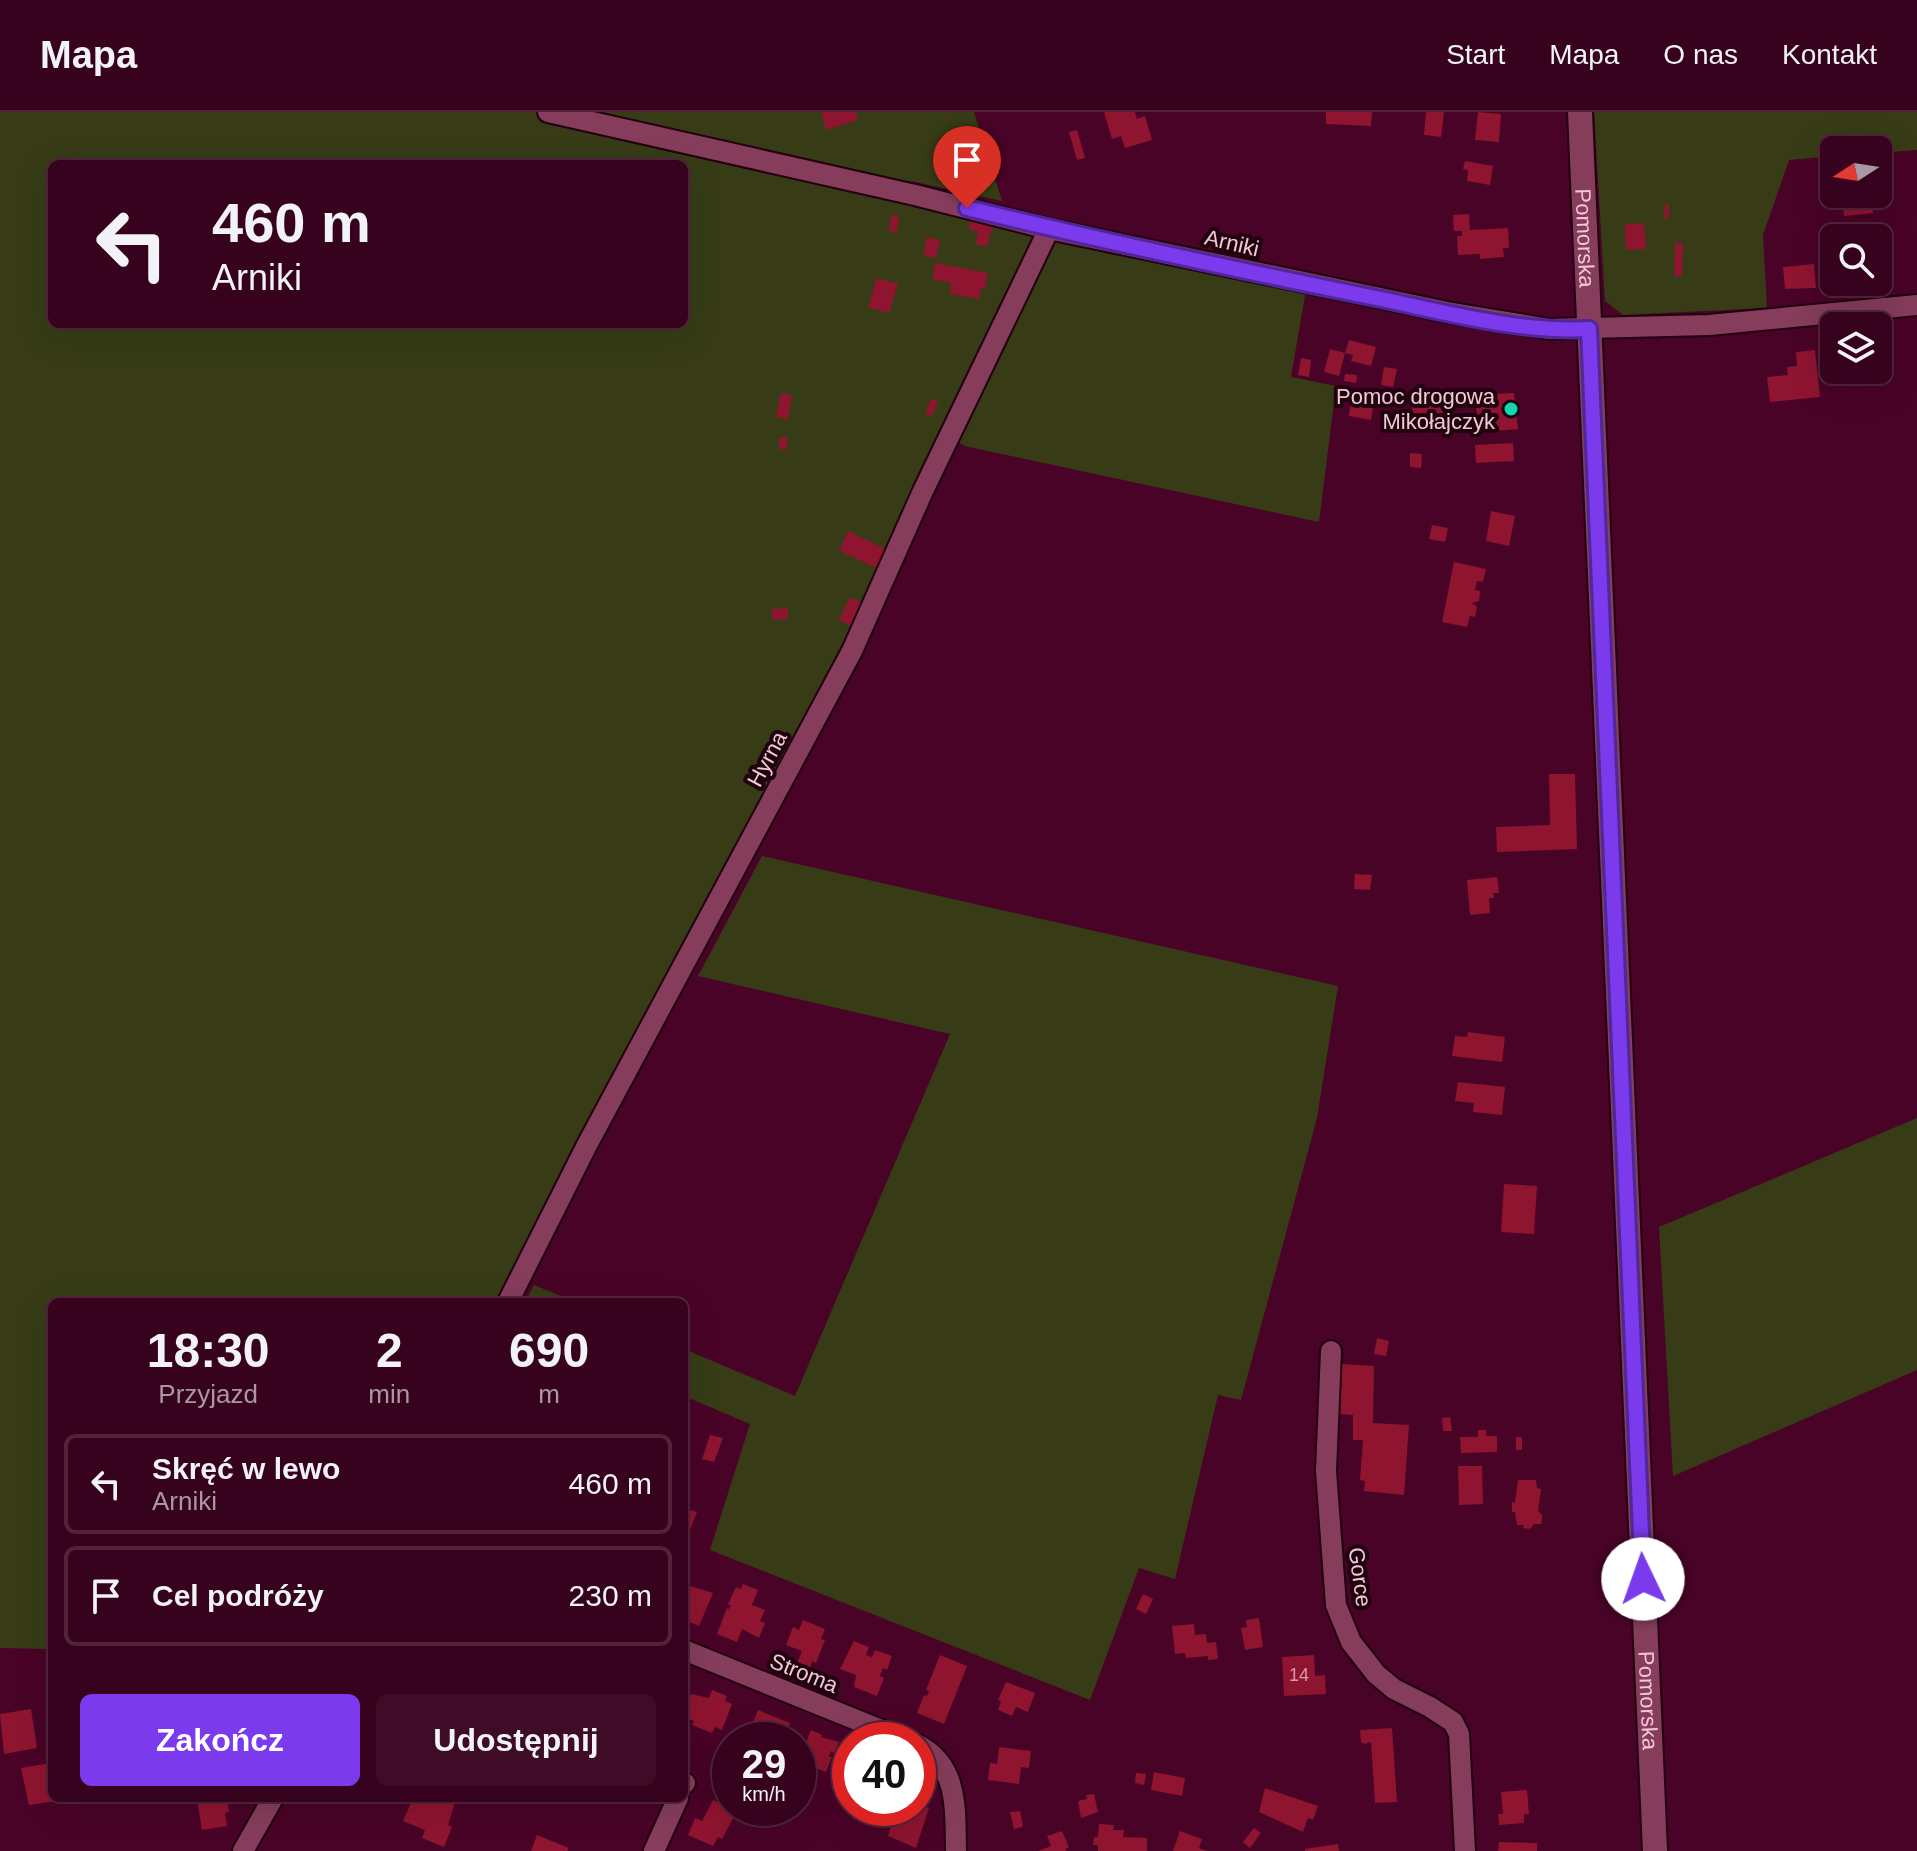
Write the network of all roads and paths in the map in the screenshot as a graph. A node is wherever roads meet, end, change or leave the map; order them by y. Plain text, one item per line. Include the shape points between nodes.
1 (548, 112) edge
2 (1580, 112) edge
3 (1049, 229) junction
4 (1917, 305) edge
5 (1589, 329) junction
6 (510, 1298) edge
7 (1331, 1351) dead end
8 (688, 1652) edge
9 (862, 1722) edge
10 (936, 1756) edge
11 (271, 1802) edge
12 (676, 1802) edge
13 (243, 1851) edge
14 (654, 1851) edge
15 (956, 1851) edge
16 (1465, 1851) edge
17 (1655, 1851) edge

1 - 3 street, Arniki
2 - 5 street, Pomorska
3 - 5 street, Arniki via 1447,312 1549,329
3 - 6 street, Hyrna via 852,651
4 - 5 street, Arniki via 1709,325
5 - 17 street, Pomorska
7 - 16 street, Gorce via 1326,1471 1336,1605 1351,1642 1376,1674 1453,1722 1459,1734
8 - 9 street, Stroma
10 - 15 street via 945,1767 956,1819
11 - 13 street
12 - 14 street

